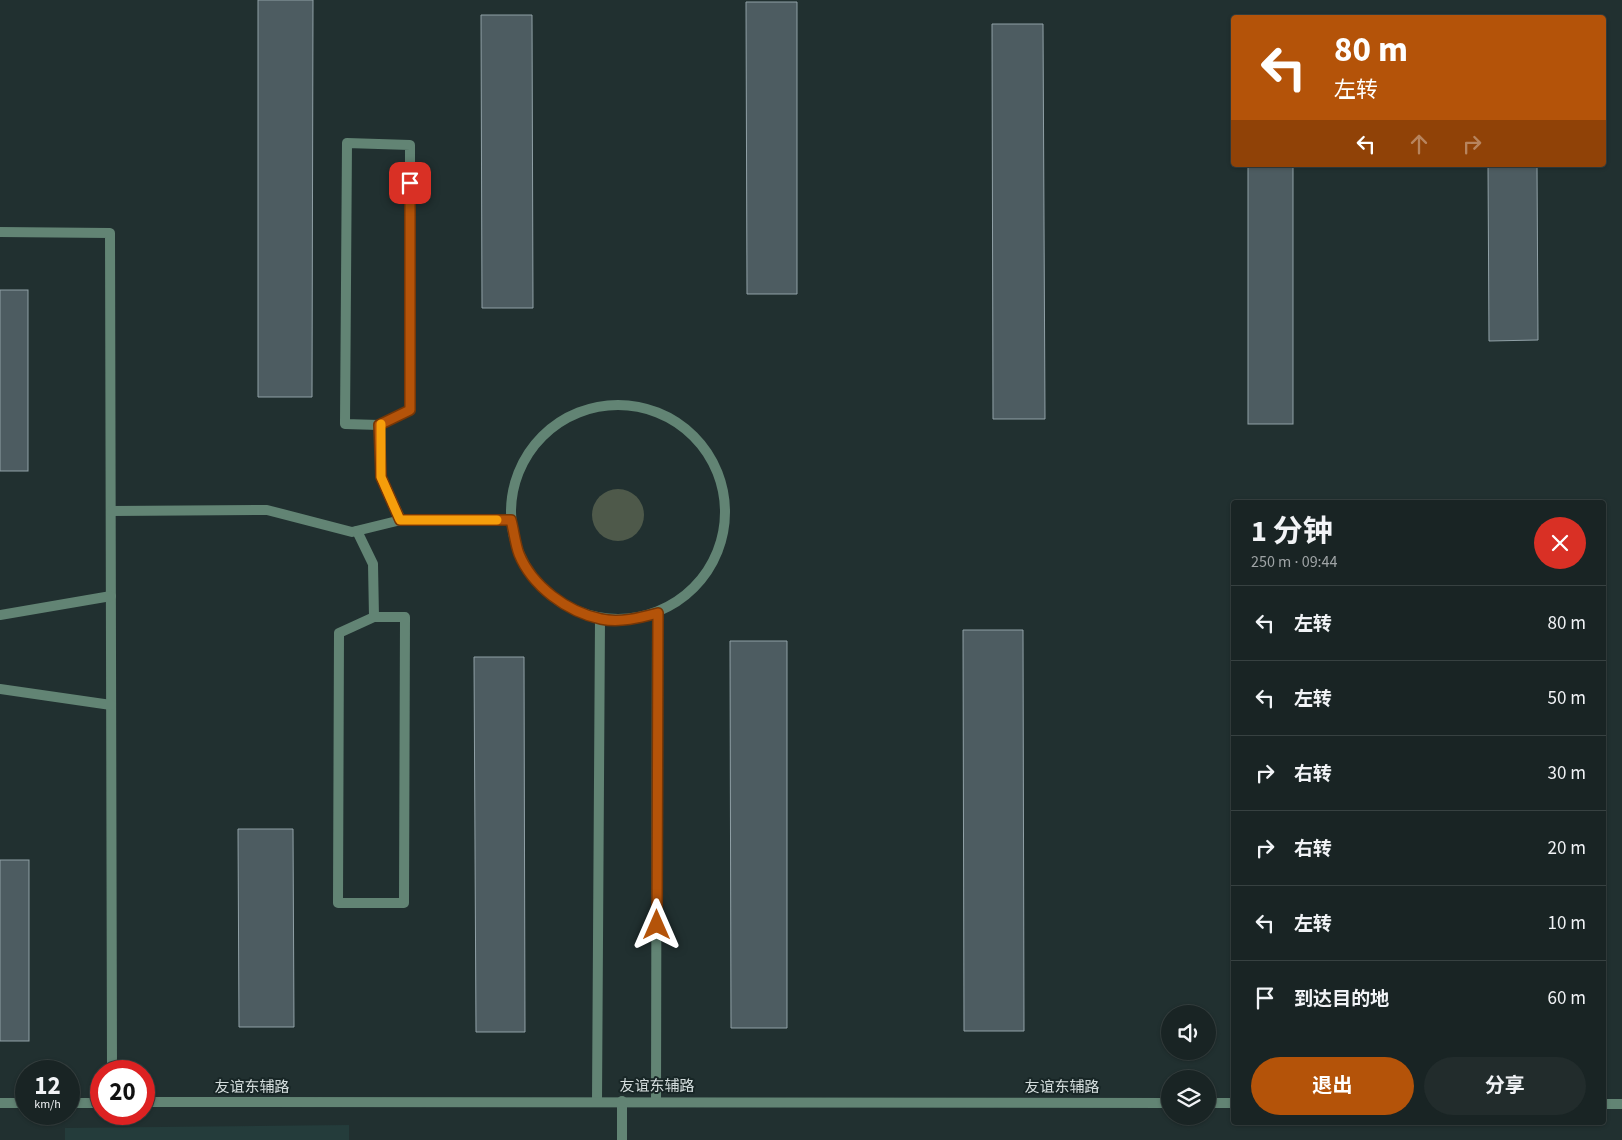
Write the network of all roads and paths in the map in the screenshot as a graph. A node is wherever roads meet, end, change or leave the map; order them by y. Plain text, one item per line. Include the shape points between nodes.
1 (0, 232) edge
2 (379, 425) junction
3 (111, 511) junction
4 (400, 520) junction
5 (511, 520) junction
6 (356, 531) junction
7 (111, 596) junction
8 (658, 613) junction
9 (0, 615) edge
10 (374, 617) junction
11 (600, 619) junction
12 (0, 689) edge
13 (111, 705) junction
14 (112, 1060) edge
15 (622, 1101) junction
16 (656, 1101) junction
17 (155, 1102) edge
18 (597, 1102) junction
19 (0, 1103) edge
20 (15, 1103) edge
21 (1161, 1103) edge
22 (1216, 1103) edge
23 (1231, 1103) edge
24 (1606, 1104) edge
25 (1622, 1104) edge
26 (622, 1140) edge

1 - 3 street via 110,233
2 - 2 street via 345,424 347,143 410,145 410,410
2 - 4 street via 381,477
3 - 6 street via 267,510
3 - 7 street
4 - 5 street
4 - 6 street
5 - 8 street via 514,486 527,455 549,429 578,412 611,404 644,407 676,421 701,443 718,472 726,505 723,539 709,570 687,595
5 - 11 street via 520,555 539,584 567,607
6 - 10 street via 373,564
7 - 9 street
7 - 13 street
8 - 11 street via 620,620
8 - 16 street
10 - 10 street via 339,633 338,903 404,903 405,617
11 - 18 street
12 - 13 street
13 - 14 street
15 - 16 street, 友谊东辅路
15 - 18 street, 友谊东辅路
15 - 26 street
16 - 21 street, 友谊东辅路
17 - 18 street, 友谊东辅路
19 - 20 street
22 - 23 street
24 - 25 street

